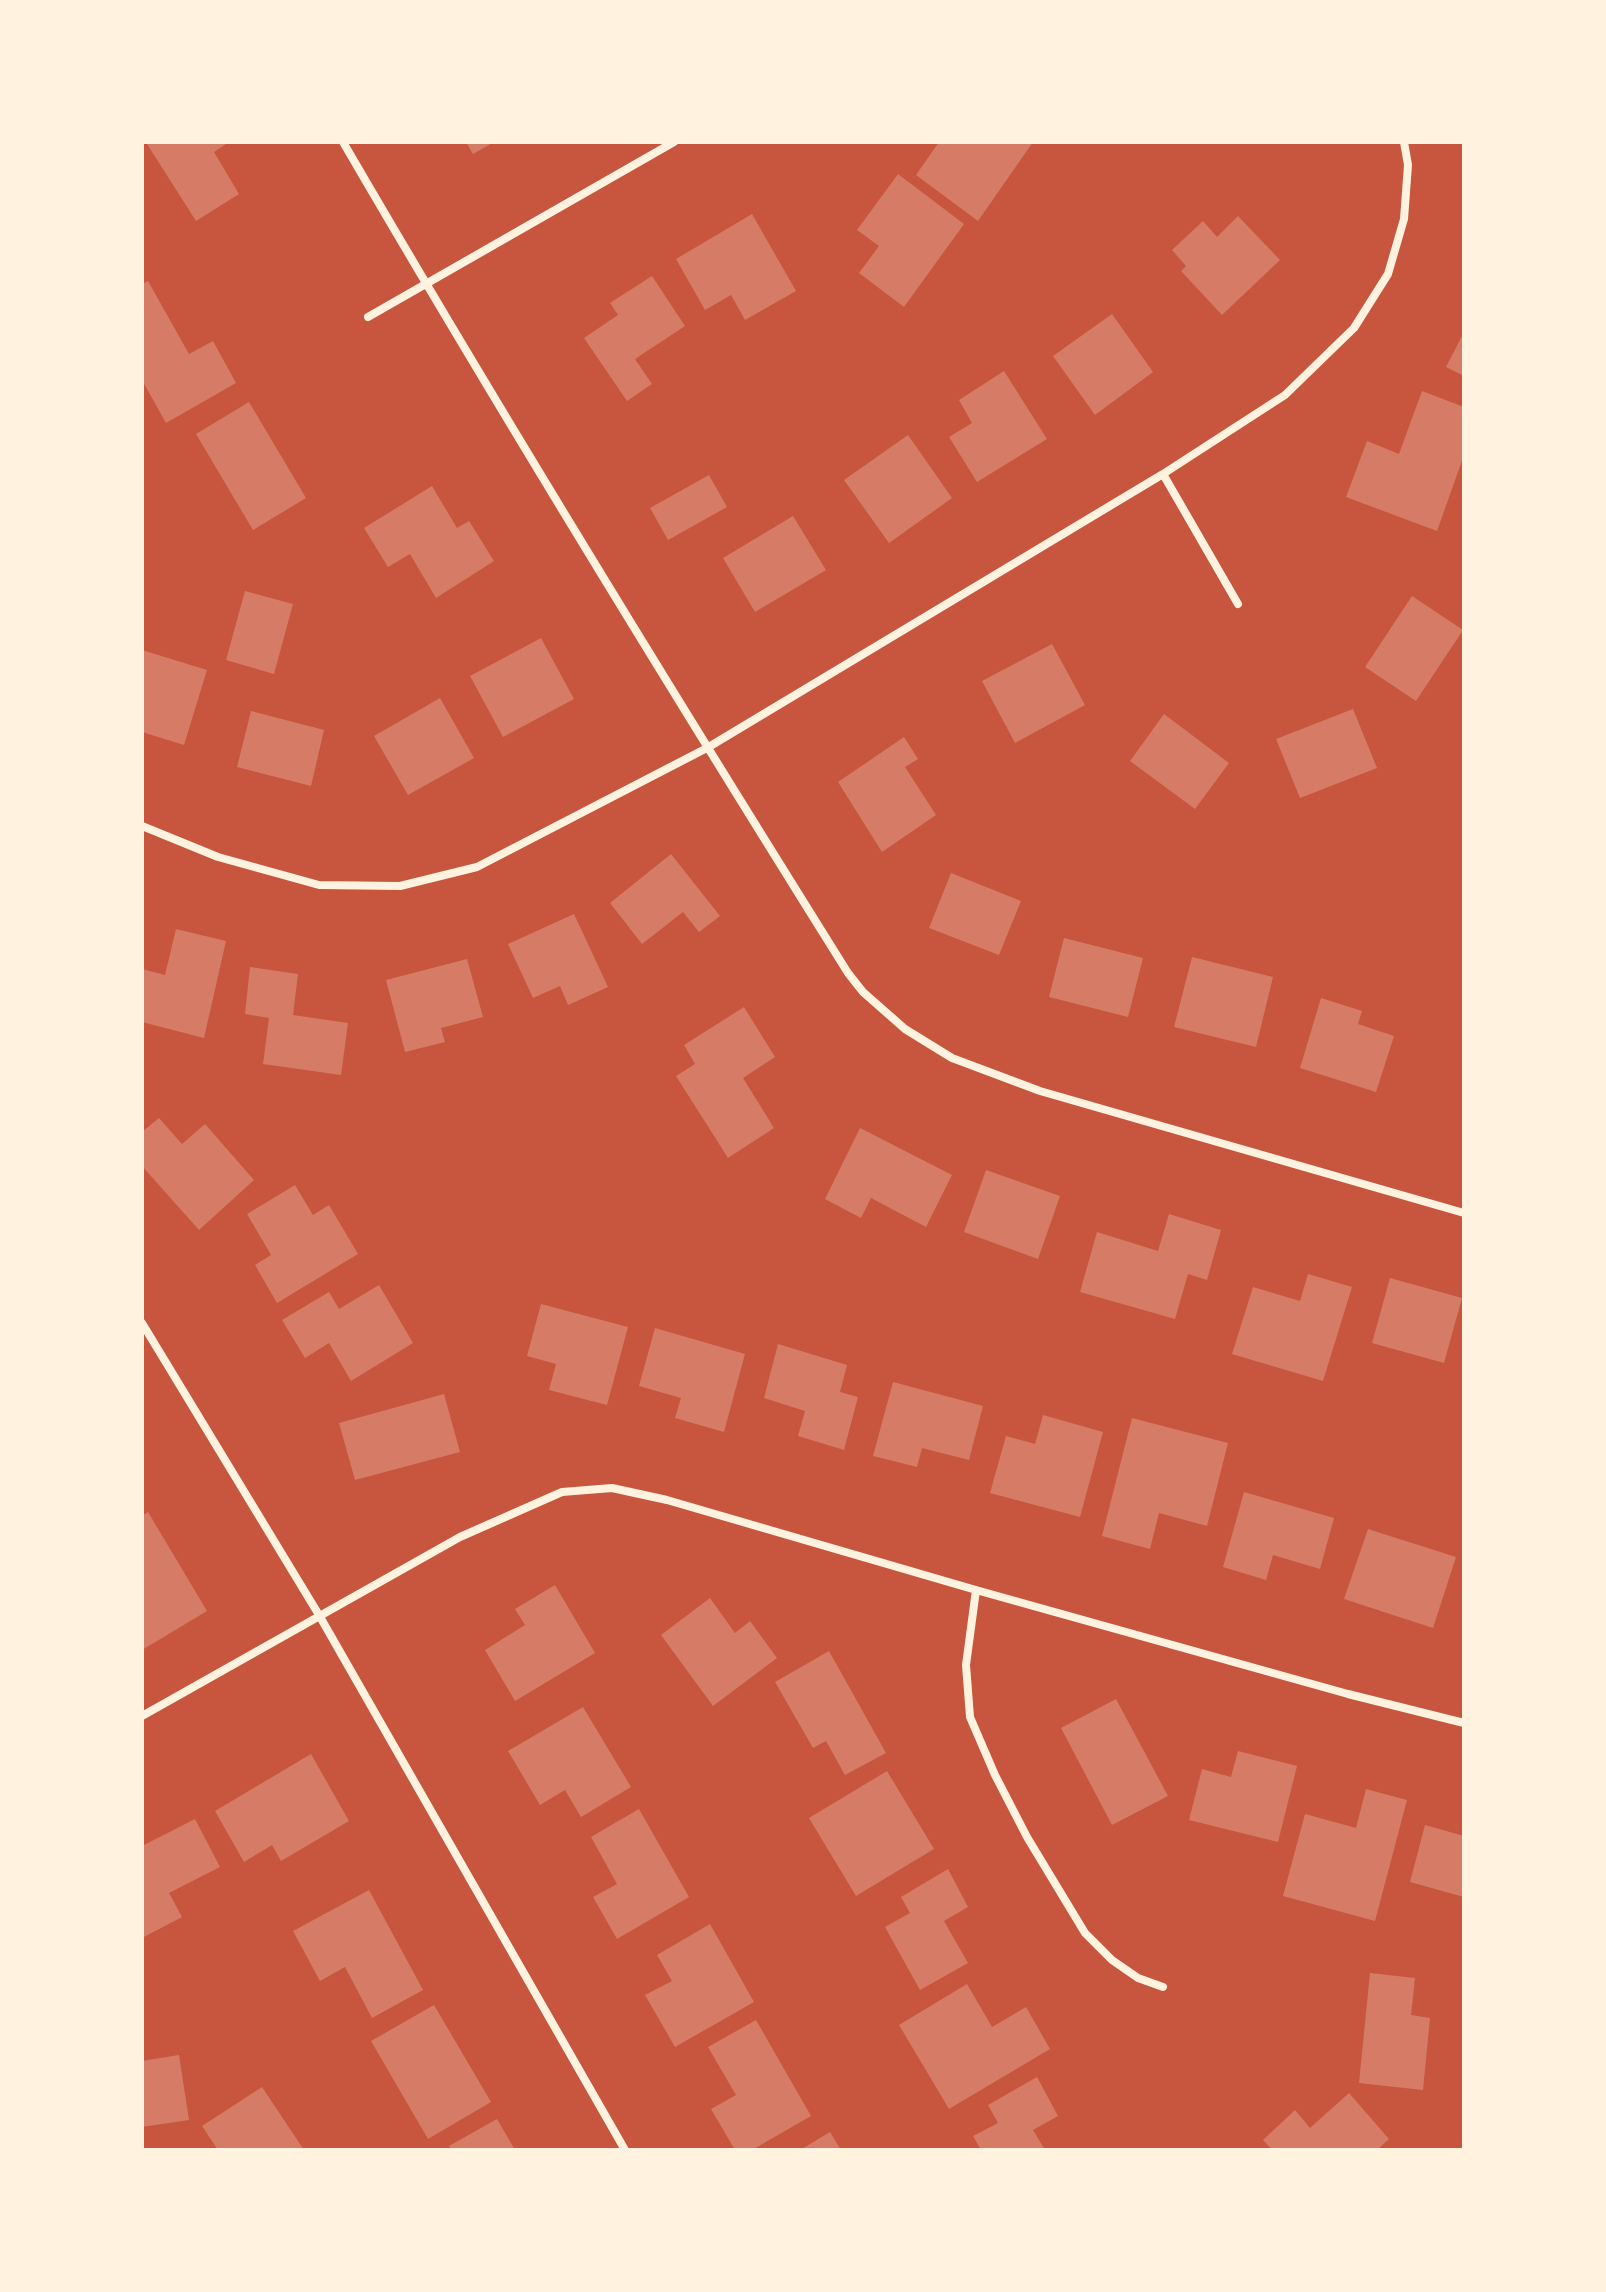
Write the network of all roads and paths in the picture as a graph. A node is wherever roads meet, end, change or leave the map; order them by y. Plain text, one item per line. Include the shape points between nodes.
1 (343, 142) edge
2 (674, 142) edge
3 (1404, 142) edge
4 (425, 284) junction
5 (368, 317) dead end
6 (1163, 474) junction
7 (1238, 604) dead end
8 (707, 748) junction
9 (142, 826) edge
10 (1464, 1213) edge
11 (142, 1323) edge
12 (976, 1590) junction
13 (319, 1615) junction
14 (142, 1716) edge
15 (1464, 1723) edge
16 (1163, 1987) dead end
17 (625, 2150) edge

1 - 4 street
2 - 4 street
3 - 6 street via 1404,219 1388,274 1354,328 1285,395
4 - 5 street
4 - 8 street
6 - 7 street
6 - 8 street
8 - 9 street via 477,867 400,886 319,885 218,857
8 - 10 street via 863,992 905,1029 952,1058 1040,1091
11 - 13 street
12 - 13 street via 612,1488 562,1492 460,1537
12 - 15 street
12 - 16 street via 966,1665 970,1717 995,1775 1085,1933 1138,1978
13 - 14 street
13 - 17 street

